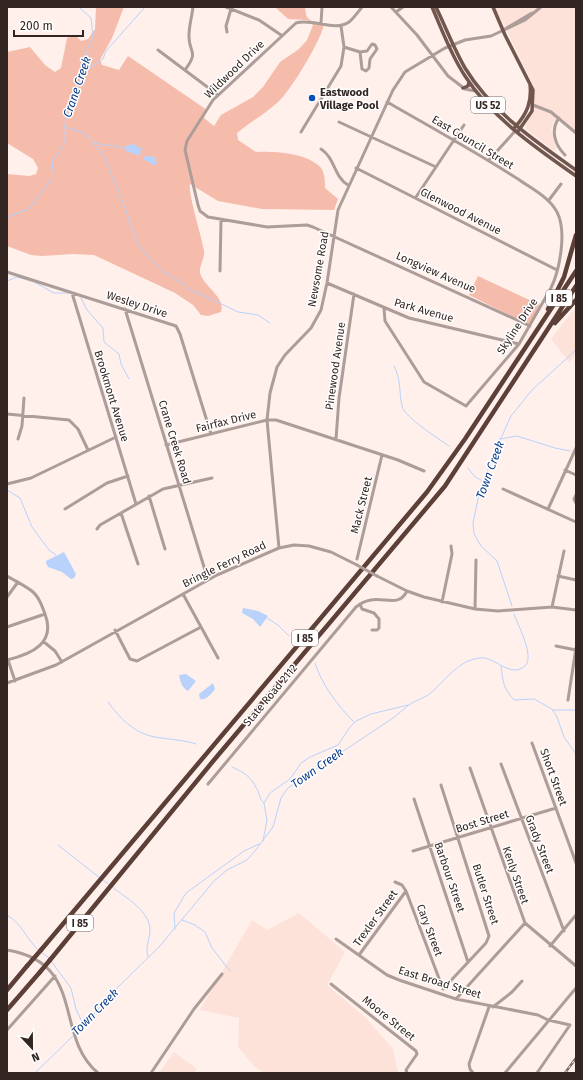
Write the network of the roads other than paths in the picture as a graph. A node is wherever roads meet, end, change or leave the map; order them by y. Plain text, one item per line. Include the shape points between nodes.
1 (193, 7) edge
2 (226, 7) edge
3 (322, 7) edge
4 (362, 7) edge
5 (391, 7) edge
6 (403, 7) edge
7 (432, 7) edge
8 (436, 7) edge
9 (492, 7) edge
10 (541, 7) edge
11 (231, 9) junction
12 (396, 12) junction
13 (321, 23) junction
14 (341, 26) junction
15 (503, 31) junction
16 (227, 32) dead end
17 (281, 35) junction
18 (451, 45) junction
19 (344, 47) junction
20 (158, 50) dead end
21 (360, 52) junction
22 (431, 56) junction
23 (184, 70) junction
24 (468, 80) junction
25 (530, 83) junction
26 (463, 88) junction
27 (477, 92) junction
28 (218, 95) junction
29 (388, 102) junction
30 (533, 105) junction
31 (559, 118) junction
32 (339, 122) dead end
33 (464, 125) dead end
34 (518, 128) junction
35 (301, 131) dead end
36 (576, 133) edge
37 (371, 137) junction
38 (454, 141) junction
39 (321, 149) dead end
40 (565, 155) dead end
41 (489, 160) junction
42 (436, 167) junction
43 (356, 168) junction
44 (576, 170) edge
45 (576, 176) edge
46 (561, 184) dead end
47 (348, 185) junction
48 (416, 197) junction
49 (549, 200) junction
50 (221, 220) junction
51 (576, 234) edge
52 (333, 235) junction
53 (576, 240) edge
54 (570, 256) junction
55 (557, 270) junction
56 (220, 271) dead end
57 (576, 271) edge
58 (7, 272) edge
59 (327, 283) junction
60 (576, 286) edge
61 (72, 293) junction
62 (354, 294) junction
63 (576, 300) edge
64 (384, 308) junction
65 (125, 310) junction
66 (541, 325) junction
67 (530, 326) junction
68 (544, 337) junction
69 (519, 344) junction
70 (24, 398) dead end
71 (7, 414) edge
72 (23, 415) junction
73 (267, 420) junction
74 (211, 434) junction
75 (116, 437) junction
76 (18, 439) dead end
77 (336, 440) junction
78 (166, 445) junction
79 (576, 448) edge
80 (88, 450) junction
81 (382, 455) junction
82 (565, 470) junction
83 (424, 471) dead end
84 (576, 475) edge
85 (128, 476) junction
86 (212, 478) dead end
87 (7, 484) edge
88 (179, 485) junction
89 (503, 489) dead end
90 (576, 494) edge
91 (149, 496) junction
92 (136, 504) junction
93 (576, 504) edge
94 (64, 509) dead end
95 (548, 509) junction
96 (121, 513) junction
97 (576, 522) edge
98 (97, 529) dead end
99 (451, 546) dead end
100 (279, 548) junction
101 (165, 549) dead end
102 (564, 551) dead end
103 (357, 559) dead end
104 (476, 560) dead end
105 (138, 564) dead end
106 (7, 576) edge
107 (558, 576) junction
108 (208, 580) junction
109 (576, 580) edge
110 (18, 582) junction
111 (407, 591) junction
112 (183, 594) junction
113 (7, 597) edge
114 (442, 602) junction
115 (360, 604) junction
116 (552, 607) junction
117 (475, 609) junction
118 (576, 610) edge
119 (46, 614) junction
120 (7, 627) edge
121 (201, 627) junction
122 (115, 630) junction
123 (372, 630) dead end
124 (44, 642) junction
125 (556, 646) dead end
126 (576, 649) edge
127 (218, 658) dead end
128 (8, 660) edge
129 (62, 662) junction
130 (15, 681) junction
131 (7, 683) edge
132 (568, 700) dead end
133 (532, 743) dead end
134 (501, 764) dead end
135 (470, 768) dead end
136 (208, 784) dead end
137 (441, 785) dead end
138 (414, 799) dead end
139 (556, 808) junction
140 (521, 819) junction
141 (490, 827) junction
142 (459, 838) junction
143 (430, 847) junction
144 (413, 852) dead end
145 (576, 863) edge
146 (395, 882) dead end
147 (406, 891) junction
148 (576, 915) edge
149 (524, 923) junction
150 (564, 931) junction
151 (336, 940) dead end
152 (550, 946) junction
153 (7, 950) edge
154 (359, 955) junction
155 (468, 962) junction
156 (576, 966) edge
157 (222, 974) dead end
158 (55, 976) junction
159 (522, 981) dead end
160 (331, 984) dead end
161 (576, 988) edge
162 (443, 989) junction
163 (7, 990) edge
164 (443, 995) junction
165 (456, 999) junction
166 (491, 1007) junction
167 (7, 1010) edge
168 (548, 1020) junction
169 (7, 1030) edge
170 (98, 1073) edge
171 (150, 1073) edge
172 (407, 1073) edge
173 (473, 1073) edge
174 (505, 1073) edge
175 (537, 1073) edge

1 - 23 street via 188,37 193,54 191,62
2 - 11 street
3 - 13 street
4 - 14 street via 351,21
5 - 12 street
6 - 12 street
7 - 18 main road, US 52
8 - 18 main road, US 52
9 - 15 main road
10 - 15 street, Newsome Road via 508,25
11 - 16 street via 226,26
11 - 17 street via 259,20
12 - 22 street via 417,35
13 - 14 street, Wildwood Drive
13 - 17 street, Wildwood Drive via 296,22
14 - 19 street
15 - 18 street, Newsome Road via 486,38 469,39
15 - 25 main road
17 - 28 street, Wildwood Drive
18 - 22 street, Newsome Road
18 - 24 main road, US 52
18 - 34 main road, US 52 via 478,86
19 - 21 street
19 - 35 street via 342,66
20 - 23 street
21 - 21 street via 362,69 366,71 377,47 372,44 367,51
22 - 26 street via 448,77
22 - 29 street, Newsome Road via 403,74
23 - 28 street
24 - 26 main road via 468,86
24 - 27 main road, US 52
25 - 30 main road via 533,90
25 - 34 main road via 530,104
26 - 27 street
27 - 34 main road, US 52 via 494,112
28 - 50 street, Wildwood Drive via 207,107 187,141 185,150 200,210 208,217
29 - 37 street, Newsome Road
29 - 38 street, East Council Street
30 - 31 street
30 - 34 main road via 530,116
31 - 36 street
31 - 40 street via 553,132
32 - 37 street
33 - 38 street
34 - 41 street
34 - 44 main road, US 52
34 - 45 main road, US 52
37 - 42 street
37 - 43 street, Newsome Road
38 - 41 street, East Council Street
38 - 42 street
39 - 47 street via 327,152 340,179
41 - 49 street, East Council Street
42 - 48 street
43 - 47 street, Newsome Road
43 - 48 street, Glenwood Avenue
46 - 49 street
47 - 52 street, Newsome Road via 338,210
48 - 55 street, Glenwood Avenue
49 - 55 street, Skyline Drive via 558,213 562,231
50 - 52 street, Wildwood Drive via 267,227 307,225
50 - 56 street
51 - 54 highway
52 - 59 street, Newsome Road
52 - 67 street, Longview Avenue
53 - 54 highway
54 - 66 highway via 562,281
55 - 67 street, Skyline Drive via 551,288
57 - 66 highway, I 85
58 - 61 street, Wesley Drive
59 - 62 street, Park Avenue
59 - 73 street, Newsome Road via 317,319 277,367
60 - 68 highway, I 85
61 - 65 street, Wesley Drive
61 - 75 street, Brookmont Avenue
62 - 64 street, Park Avenue
62 - 77 street, Pinewood Avenue via 338,398
63 - 68 highway
64 - 69 street, Park Avenue via 408,318
64 - 69 street, Skyline Drive via 385,321 424,382 466,406
65 - 74 street, Wesley Drive via 176,326
65 - 78 street, Crane Creek Road
66 - 163 highway, I 85, bridge via 465,439 405,520
67 - 69 street, Skyline Drive
68 - 167 highway, I 85, bridge via 445,486
70 - 72 street
71 - 72 street
72 - 76 street
72 - 80 street via 69,420 78,429
73 - 74 street, Fairfax Drive
73 - 77 street via 281,421
73 - 100 street, Newsome Road
74 - 78 street, Fairfax Drive
75 - 80 street
75 - 85 street, Brookmont Avenue
77 - 81 street
78 - 88 street, Crane Creek Road
79 - 82 street
80 - 87 street via 31,478
81 - 83 street
81 - 103 street, Mack Street
82 - 84 street
82 - 95 street
85 - 92 street, Brookmont Avenue
85 - 94 street via 107,483
86 - 88 street
88 - 91 street
88 - 108 street, Crane Creek Road
89 - 95 street
90 - 93 street
91 - 92 street
91 - 101 street
92 - 96 street
95 - 97 street
96 - 98 street
96 - 105 street
99 - 114 street via 452,554
100 - 108 street, Bringle Ferry Road
100 - 111 street, Bringle Ferry Road, bridge via 309,546 331,552
102 - 107 street
104 - 117 street
106 - 110 street
107 - 109 street
107 - 116 street
108 - 112 street, Bringle Ferry Road
110 - 113 street
110 - 119 street via 33,591
111 - 114 street, Bringle Ferry Road
111 - 115 street via 404,598 399,600 371,599
112 - 121 street
112 - 122 street, Bringle Ferry Road
114 - 117 street, Bringle Ferry Road
115 - 123 street via 362,609 379,618 379,628
115 - 136 street, State Road 2112
116 - 117 street, Bringle Ferry Road via 498,611
116 - 118 street, Bringle Ferry Road
119 - 120 street
119 - 124 street via 49,631
121 - 122 street via 134,661 130,659
121 - 127 street
122 - 129 street, Bringle Ferry Road
124 - 128 street via 37,649
124 - 129 street via 55,651
125 - 126 street
126 - 132 street
128 - 130 street
129 - 130 street, Bringle Ferry Road
130 - 131 street, Bringle Ferry Road
133 - 139 street, Short Street
134 - 140 street, Grady Street
135 - 141 street, Kenly Street
137 - 142 street, Butler Street
138 - 143 street, Barbour Street
139 - 140 street, Bost Street
139 - 145 street, Short Street
140 - 141 street, Bost Street
140 - 150 street, Grady Street
141 - 142 street, Bost Street
141 - 149 street, Kenly Street
142 - 143 street, Bost Street
142 - 155 street, Butler Street via 490,936
143 - 144 street, Bost Street
143 - 155 street, Barbour Street
146 - 147 street via 402,885
147 - 154 street, Trexler Street
147 - 162 street, Cary Street
148 - 150 street
149 - 152 street, Kenly Street
149 - 165 street
150 - 152 street
151 - 154 street, East Broad Street
152 - 156 street, Kenly Street
153 - 158 street via 28,955
154 - 164 street, East Broad Street via 387,975
155 - 162 street, Butler Street
157 - 171 street via 194,1009
158 - 169 street
158 - 170 street via 62,987 75,1034 87,1060
159 - 166 street via 512,992
160 - 172 street, Moore Street via 416,1051 417,1054 406,1070
161 - 168 street
162 - 164 street
164 - 165 street, East Broad Street
165 - 166 street, East Broad Street
166 - 168 street, East Broad Street via 538,1015
166 - 173 street via 470,1064
168 - 174 street
168 - 175 street, East Broad Street via 570,1025

